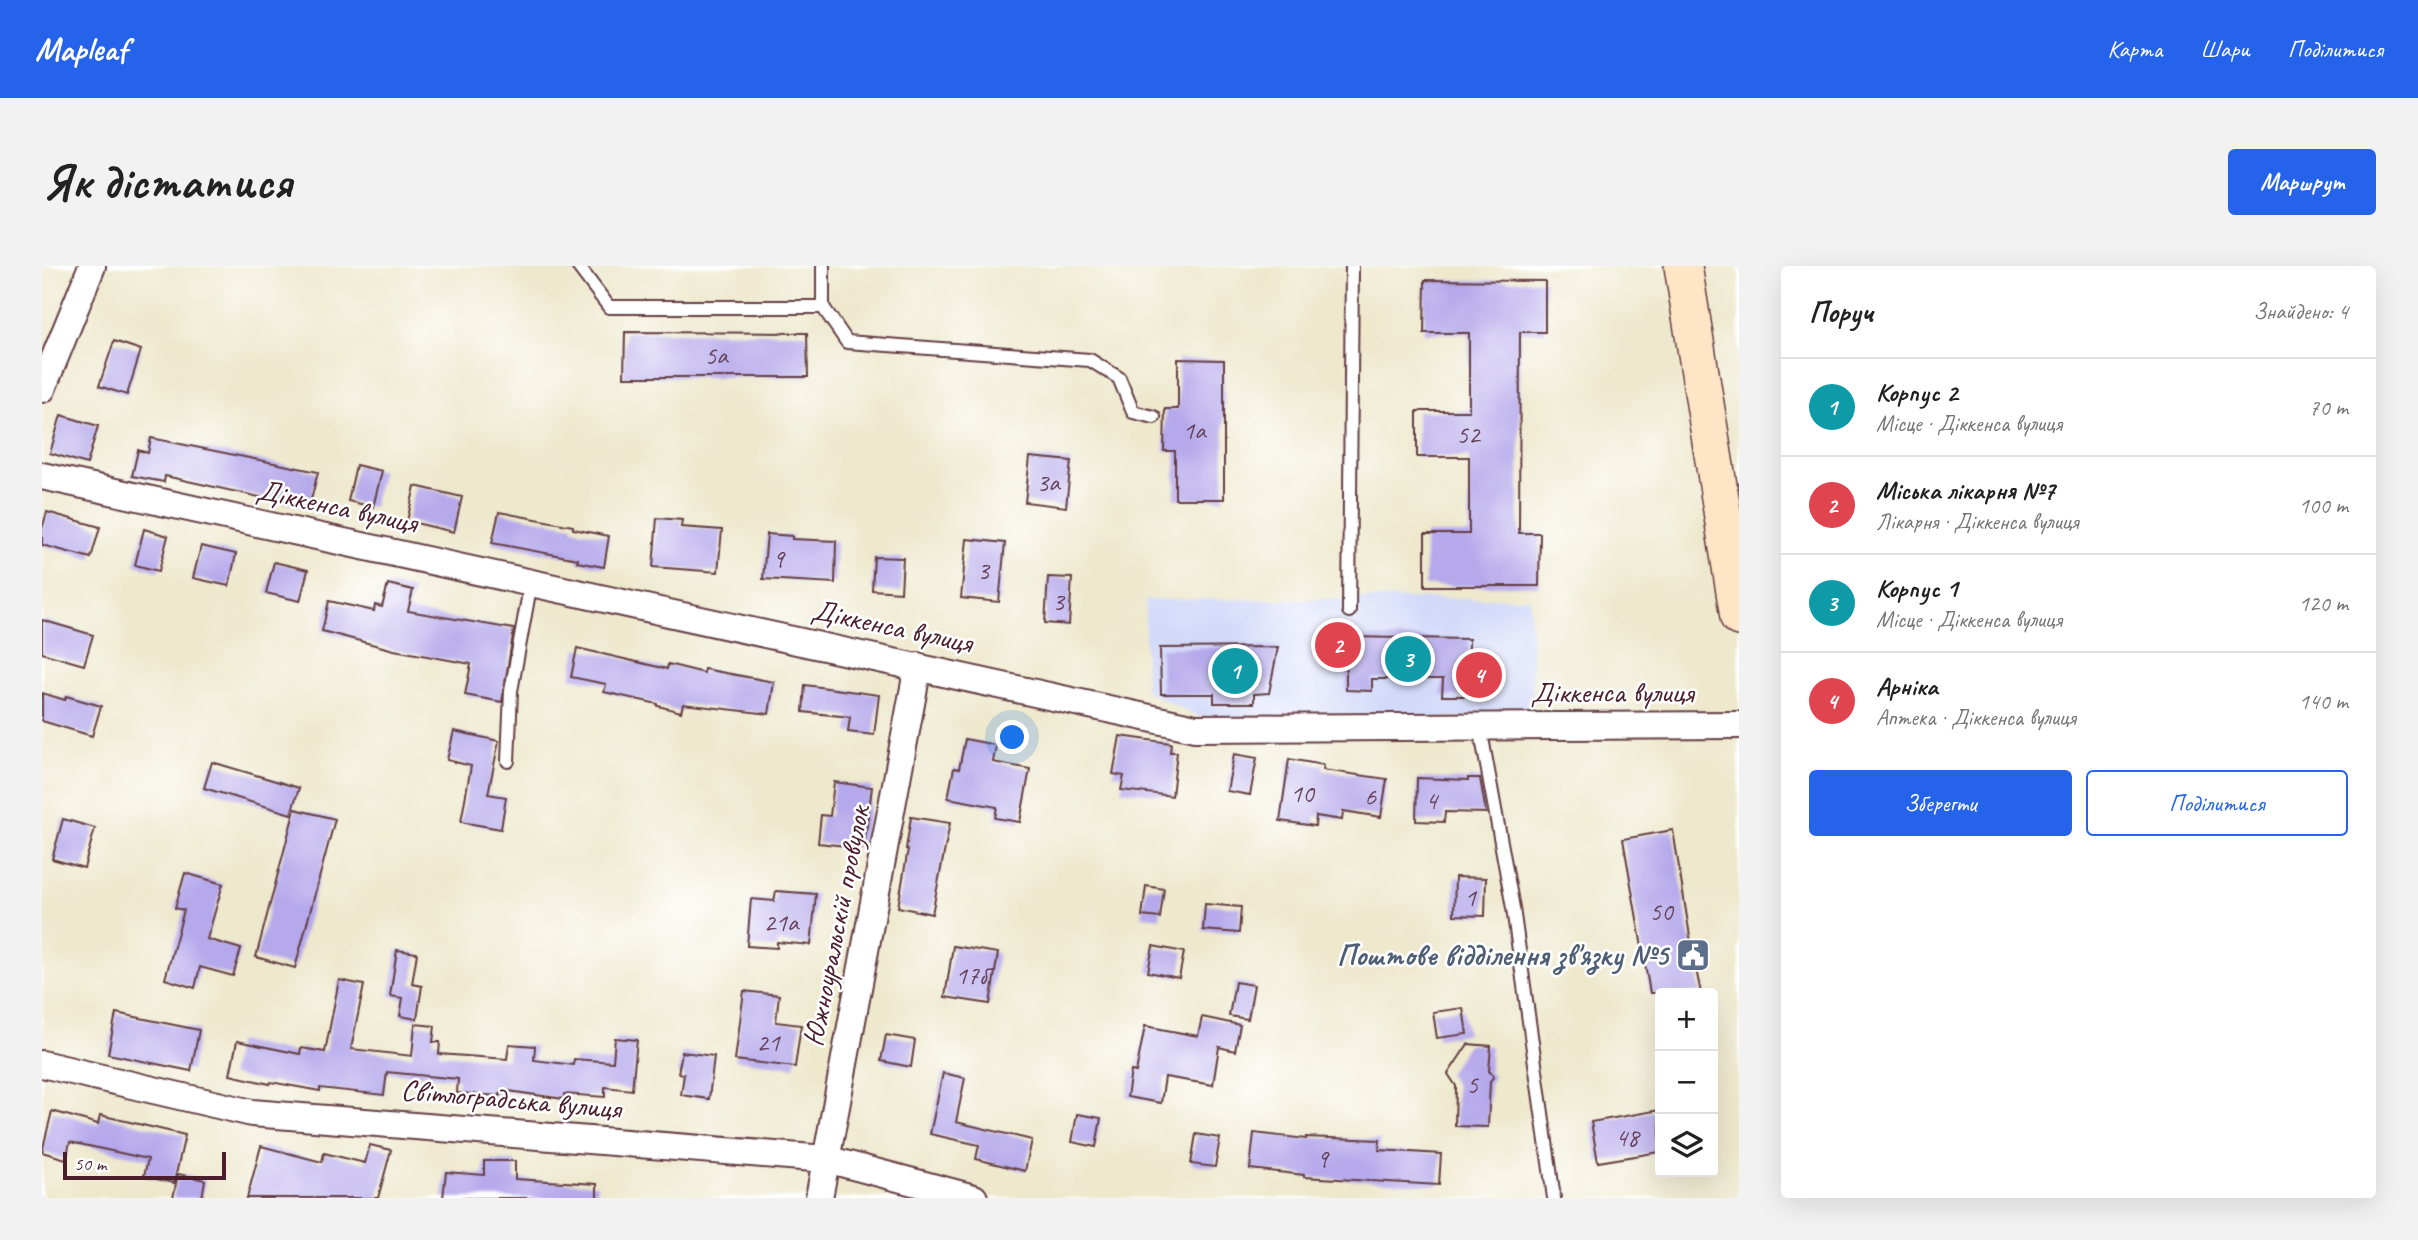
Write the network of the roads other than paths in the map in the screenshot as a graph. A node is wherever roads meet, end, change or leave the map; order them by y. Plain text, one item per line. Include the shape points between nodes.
1 (92, 266) edge
2 (578, 266) edge
3 (823, 266) edge
4 (1352, 266) edge
5 (1683, 266) edge
6 (822, 307) junction
7 (42, 389) edge
8 (1154, 417) dead end
9 (42, 476) edge
10 (531, 582) junction
11 (1349, 611) dead end
12 (1739, 617) edge
13 (918, 666) junction
14 (1739, 724) edge
15 (1480, 726) junction
16 (508, 761) dead end
17 (42, 1065) edge
18 (826, 1159) junction
19 (819, 1198) edge
20 (974, 1198) edge
21 (1554, 1198) edge

1 - 7 street
2 - 6 lane via 609,307
3 - 6 lane
4 - 11 lane
5 - 12 main road
6 - 8 lane via 847,342 1090,360 1119,377 1133,412
9 - 10 street, Діккенса вулиця
10 - 13 street, Діккенса вулиця
10 - 16 lane via 511,691
13 - 15 street, Діккенса вулиця via 1195,728
13 - 18 street, Южноуральскій провулок
14 - 15 street, Діккенса вулиця
15 - 21 lane via 1513,908
17 - 18 street, Світлоградська вулиця via 252,1113
18 - 19 street, Южноуральскій провулок
18 - 20 street, Світлоградська вулиця

